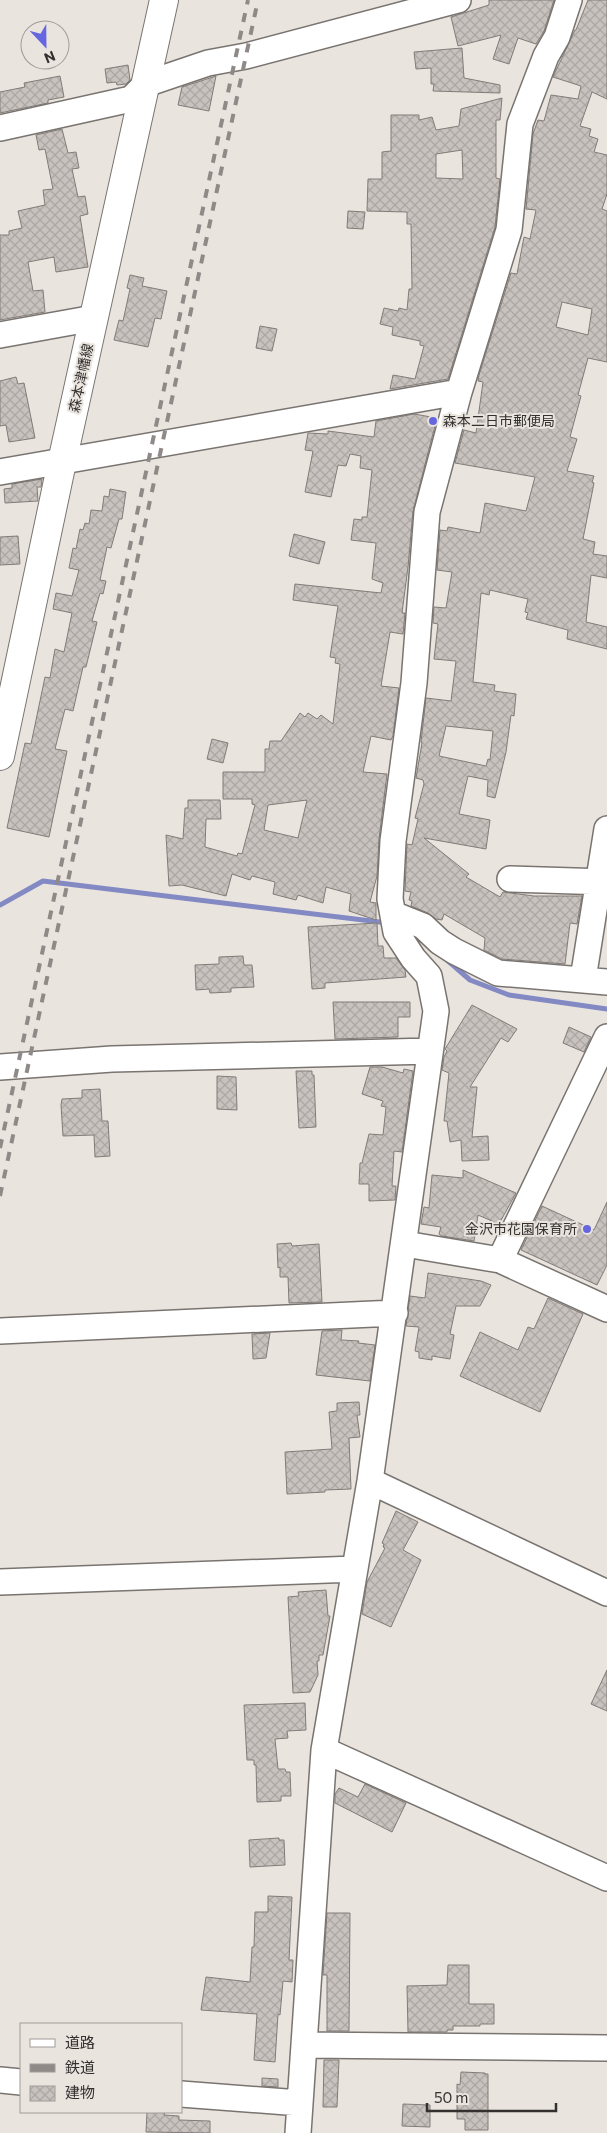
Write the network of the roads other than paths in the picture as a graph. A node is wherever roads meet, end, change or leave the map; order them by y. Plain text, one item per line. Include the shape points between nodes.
1 (164, 0) edge
2 (458, 0) edge
3 (569, 0) edge
4 (146, 84) junction
5 (0, 128) edge
6 (94, 318) junction
7 (0, 335) edge
8 (459, 392) junction
9 (62, 462) junction
10 (0, 472) edge
11 (2, 741) edge
12 (607, 829) edge
13 (510, 879) dead end
14 (603, 882) edge
15 (394, 922) junction
16 (443, 962) junction
17 (583, 979) junction
18 (607, 982) edge
19 (607, 1037) edge
20 (430, 1051) junction
21 (0, 1067) edge
22 (405, 1244) junction
23 (500, 1260) junction
24 (607, 1309) edge
25 (395, 1313) junction
26 (0, 1331) edge
27 (370, 1481) junction
28 (355, 1569) junction
29 (0, 1582) edge
30 (607, 1593) edge
31 (324, 1750) junction
32 (607, 1878) edge
33 (304, 2044) junction
34 (607, 2048) edge
35 (0, 2080) edge
36 (20, 2082) edge
37 (182, 2094) edge
38 (300, 2104) junction
39 (298, 2133) edge

1 - 4 main road, 森本津幡線
2 - 4 street via 208,63
3 - 8 street via 520,124 509,230
4 - 5 street via 131,99
4 - 6 main road, 森本津幡線
6 - 7 street
6 - 9 main road, 森本津幡線
8 - 9 street
8 - 15 street via 427,512 414,684 394,841 390,899
9 - 10 street
9 - 11 main road, 森本津幡線
12 - 14 street
13 - 14 street
14 - 17 street
15 - 16 street via 413,958
15 - 16 street via 423,926 440,942
16 - 17 street via 498,973
16 - 20 street
17 - 18 street
19 - 23 street
20 - 21 street via 112,1059
20 - 22 street
22 - 23 street
22 - 25 street
23 - 24 street
25 - 26 street
25 - 27 street
27 - 28 street
27 - 30 street
28 - 29 street
28 - 31 street
31 - 32 street
31 - 33 street
33 - 34 street
33 - 38 street
35 - 36 street
37 - 38 street
38 - 39 street

